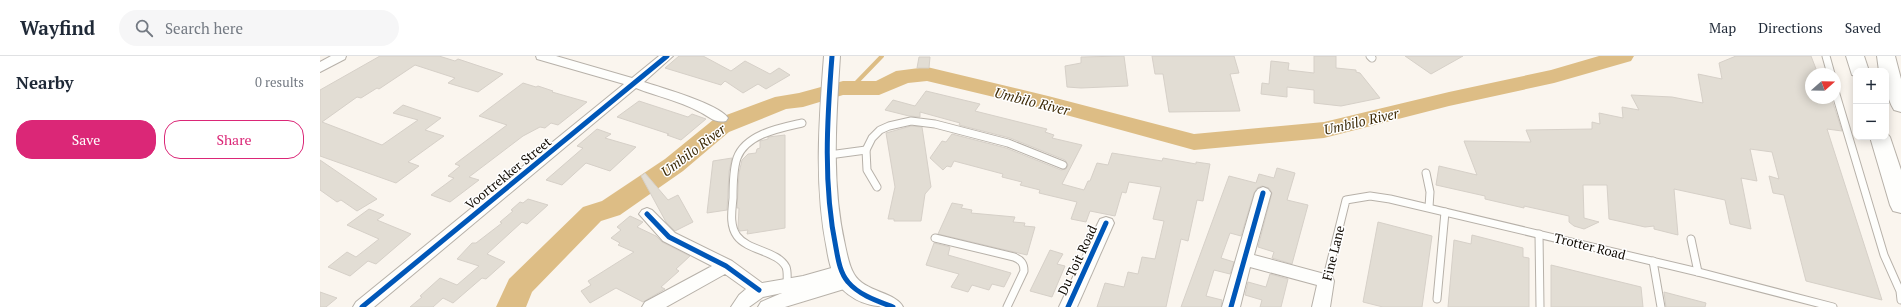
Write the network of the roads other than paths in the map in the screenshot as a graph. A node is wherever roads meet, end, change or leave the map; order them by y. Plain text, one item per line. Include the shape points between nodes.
1 (340, 56) edge
2 (542, 56) edge
3 (668, 56) edge
4 (832, 56) edge
5 (1826, 56) edge
6 (1855, 56) edge
7 (1886, 56) edge
8 (320, 68) edge
9 (1829, 68) edge
10 (1858, 68) edge
11 (634, 83) junction
12 (1839, 104) edge
13 (1901, 106) edge
14 (721, 118) dead end
15 (802, 123) dead end
16 (1881, 140) edge
17 (866, 150) junction
18 (829, 155) junction
19 (1063, 165) dead end
20 (1426, 173) dead end
21 (877, 187) dead end
22 (1263, 193) dead end
23 (1346, 200) joint
24 (1901, 205) edge
25 (1429, 207) junction
26 (1446, 212) junction
27 (647, 214) dead end
28 (1106, 223) dead end
29 (1539, 234) junction
30 (935, 238) dead end
31 (1691, 239) dead end
32 (1245, 259) junction
33 (1653, 261) junction
34 (726, 266) junction
35 (1698, 272) junction
36 (845, 276) junction
37 (1326, 281) junction
38 (787, 285) junction
39 (759, 290) junction
40 (1437, 299) dead end
41 (1901, 300) edge
42 (362, 307) edge
43 (651, 307) edge
44 (740, 307) edge
45 (768, 307) edge
46 (893, 307) edge
47 (1007, 307) edge
48 (1068, 307) edge
49 (1230, 307) edge
50 (1321, 307) edge
51 (1540, 307) edge
52 (1661, 307) edge
53 (1833, 307) edge

1 - 8 street
2 - 11 street
3 - 11 street, Voortrekker Street
4 - 18 street
5 - 9 lane
6 - 10 highway
7 - 13 highway via 1888,70
11 - 14 street via 702,107
11 - 42 street, Voortrekker Street
12 - 41 lane via 1884,255 1900,291
15 - 38 lane via 781,127 748,144 738,157 735,175 732,218 734,232 749,246 783,262 787,268
16 - 24 highway
17 - 18 lane
17 - 19 lane via 872,138 888,126 911,121 1008,143
17 - 21 lane via 867,170
18 - 36 street via 829,198 834,242
20 - 25 lane via 1430,192
22 - 32 street
23 - 25 lane, Trotter Road via 1370,196
23 - 37 lane, Fine Lane
25 - 26 lane, Trotter Road
26 - 29 lane, Trotter Road
26 - 40 lane
27 - 34 street via 669,237
28 - 48 street, Du Toit Road
29 - 33 lane, Trotter Road
29 - 51 lane
30 - 47 lane via 1014,257 1023,262 1024,271
31 - 35 lane
32 - 37 street
32 - 49 street
33 - 35 lane, Trotter Road
33 - 52 lane
34 - 39 street
34 - 43 street
35 - 53 lane, Trotter Road
36 - 38 street
36 - 45 street
36 - 46 street via 867,295
37 - 50 street, Fine Lane
38 - 39 street
39 - 44 street via 747,297

